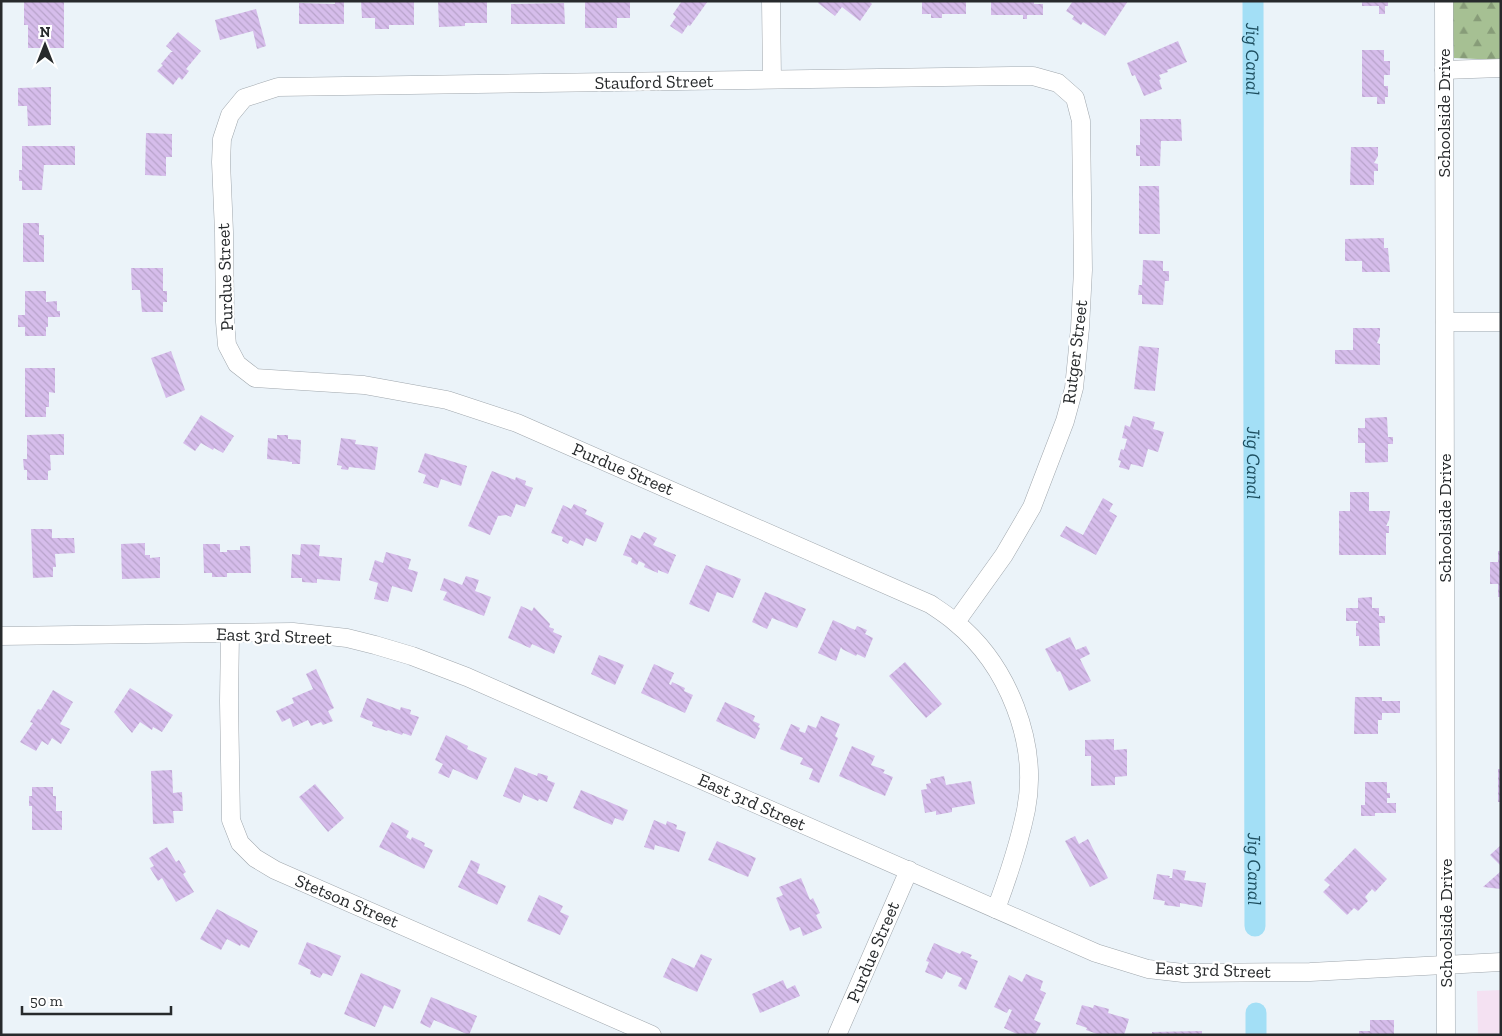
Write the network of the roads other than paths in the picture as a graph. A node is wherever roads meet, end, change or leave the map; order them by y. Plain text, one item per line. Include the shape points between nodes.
1 (770, 1) edge
2 (1444, 1) edge
3 (1501, 68) edge
4 (1444, 70) junction
5 (772, 79) junction
6 (1064, 88) joint
7 (244, 98) joint
8 (1444, 322) junction
9 (1501, 322) edge
10 (956, 622) junction
11 (230, 634) junction
12 (1, 636) edge
13 (909, 870) junction
14 (996, 909) junction
15 (1501, 962) edge
16 (1446, 965) junction
17 (652, 1035) edge
18 (837, 1035) edge
19 (1446, 1035) edge

1 - 5 street
2 - 4 street, Schoolside Drive
3 - 4 street
4 - 8 street, Schoolside Drive
5 - 6 street, Stauford Street via 1033,76
5 - 7 street, Stauford Street via 278,87
6 - 10 street, Rutger Street via 1075,98 1081,121 1083,270 1074,388 1066,421 1032,507 1004,555
7 - 10 street, Purdue Street via 230,115 222,139 225,322 228,345 237,364 255,378 364,385 447,400 517,424 904,591
8 - 9 street
8 - 16 street, Schoolside Drive
10 - 14 street, Purdue Street via 994,665 1007,688 1022,730 1027,760 1026,809 1015,855
11 - 12 street, East 3rd Street
11 - 13 street, East 3rd Street via 293,632 347,638 412,656
11 - 17 street, Stetson Street via 231,820 240,843 255,858 275,870
13 - 14 street, East 3rd Street
13 - 18 street, Purdue Street
14 - 16 street, East 3rd Street via 1096,952 1148,969 1215,974
15 - 16 street, East 3rd Street
16 - 19 street, Schoolside Drive

